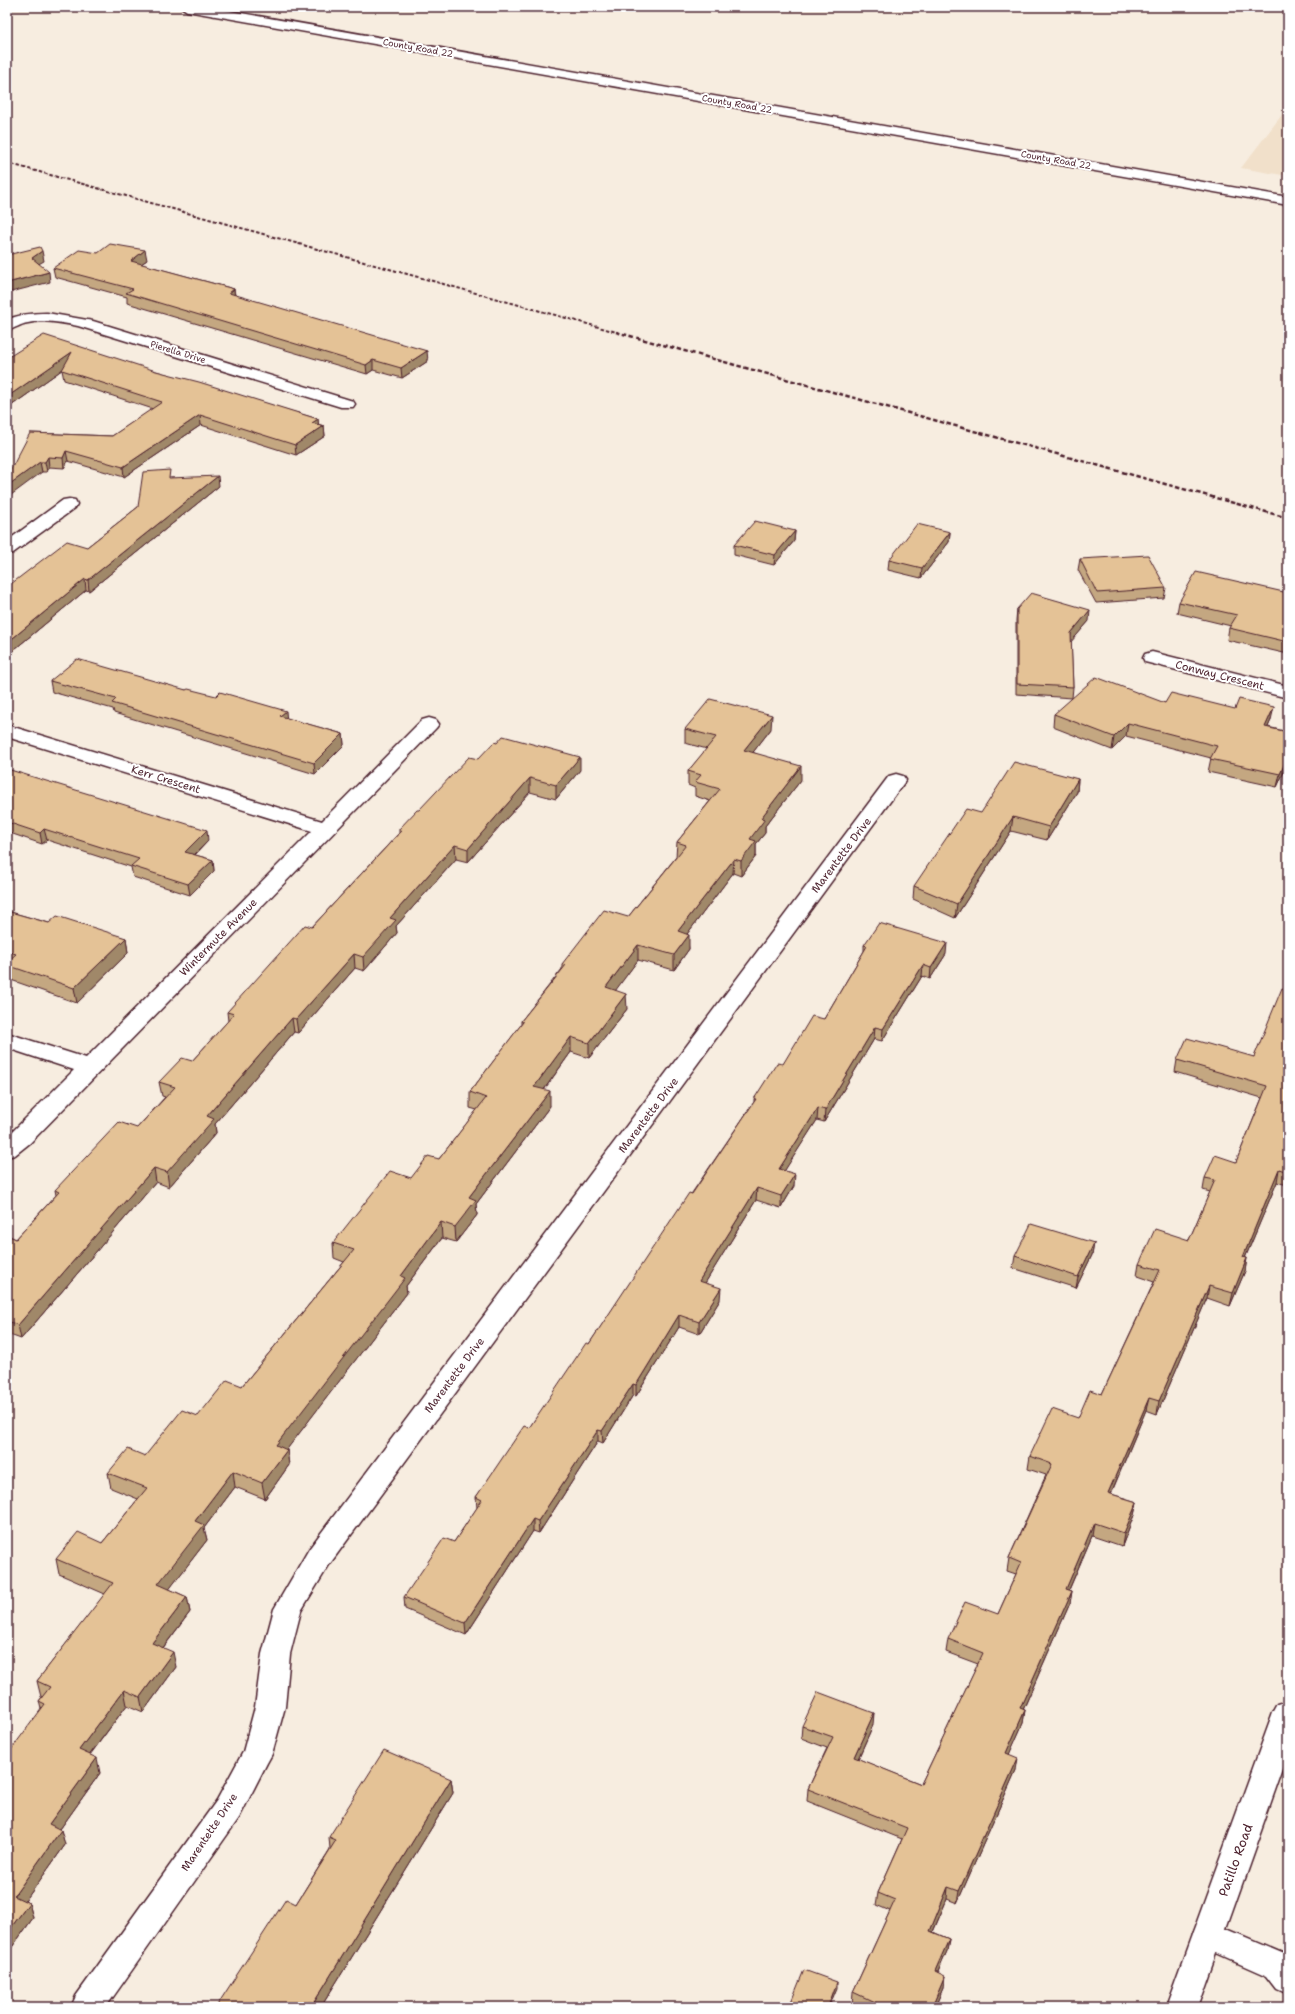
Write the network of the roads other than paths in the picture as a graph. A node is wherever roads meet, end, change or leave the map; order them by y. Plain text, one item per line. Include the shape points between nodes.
1 (187, 7) edge
2 (1288, 200) edge
3 (7, 326) edge
4 (347, 404) dead end
5 (69, 504) dead end
6 (7, 549) edge
7 (1152, 658) dead end
8 (1288, 692) edge
9 (429, 724) dead end
10 (7, 731) edge
11 (896, 780) dead end
12 (325, 828) junction
13 (7, 1040) edge
14 (88, 1067) junction
15 (7, 1149) edge
16 (1288, 1713) edge
17 (1208, 1935) junction
18 (1285, 1968) edge
19 (87, 2007) edge
20 (1182, 2007) edge

1 - 2 street, County Road 22
3 - 4 street, Pierella Drive via 33,317 74,321
5 - 6 street
7 - 8 street, Conway Crescent
9 - 12 street, Wintermute Avenue
10 - 12 street, Kerr Crescent
11 - 19 street, Marentette Drive via 319,1558 288,1609 276,1654 270,1707 257,1754 228,1809
12 - 14 street, Wintermute Avenue
13 - 14 street
14 - 15 street, Wintermute Avenue
16 - 17 street, Patillo Road
17 - 18 street
17 - 20 street, Patillo Road

